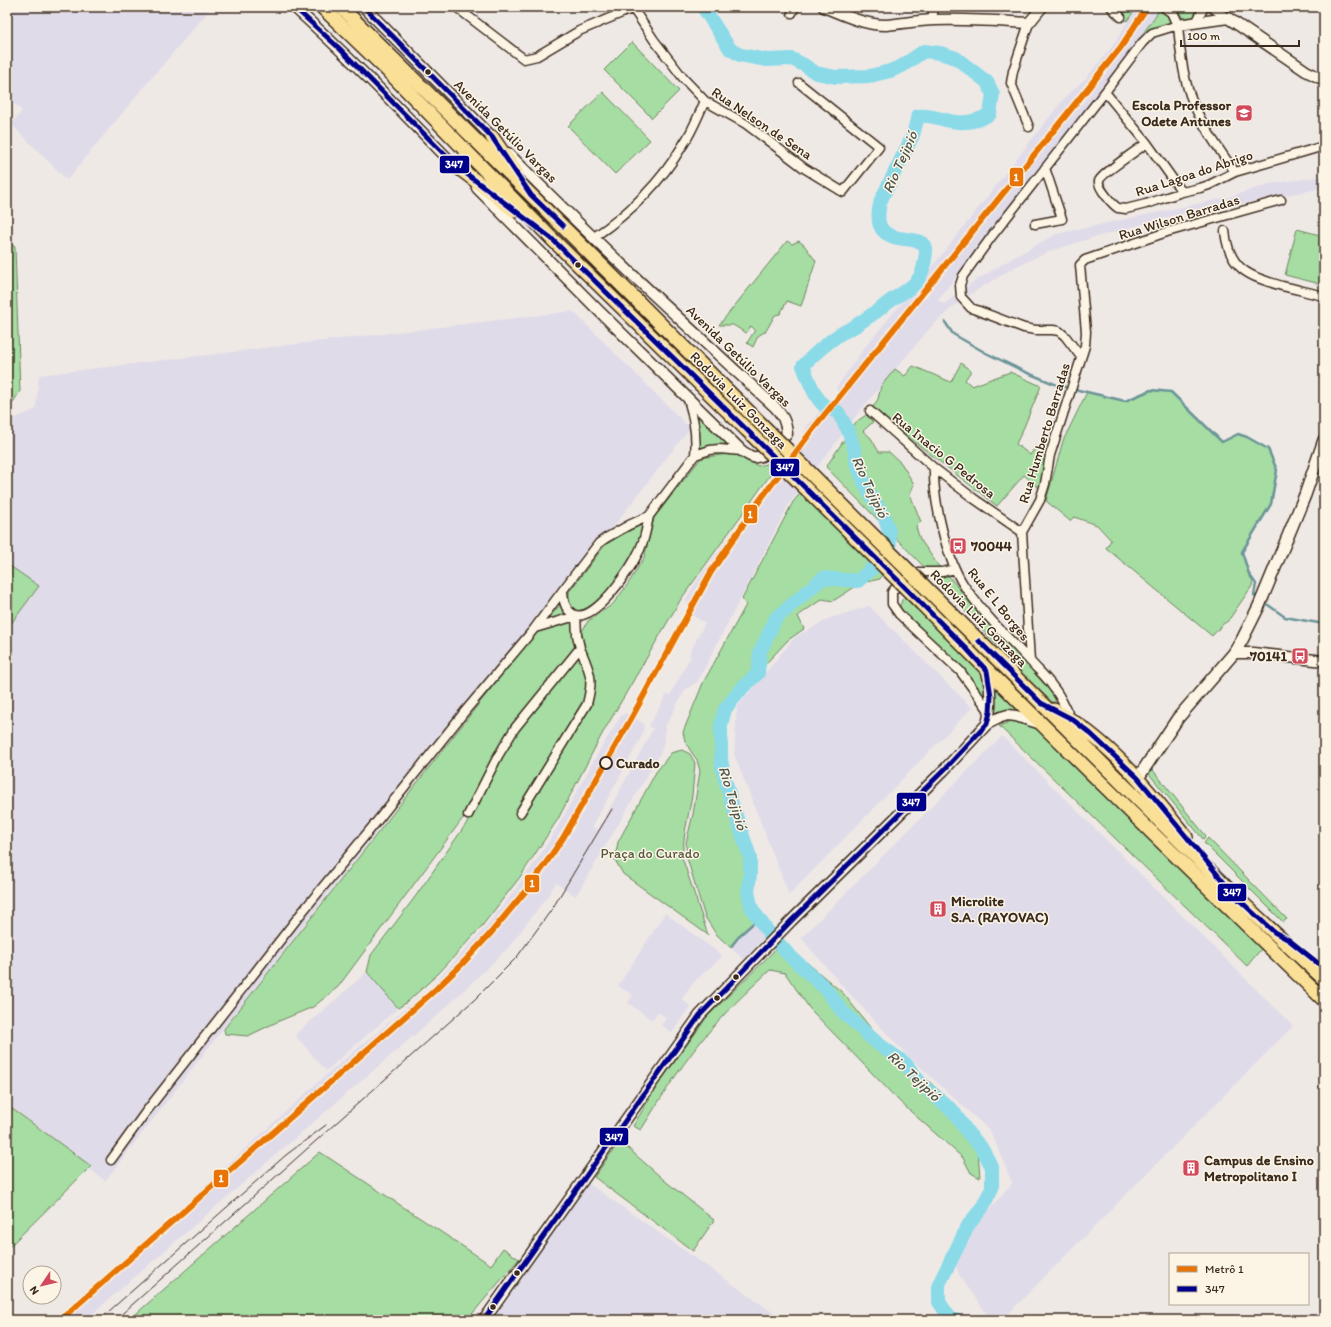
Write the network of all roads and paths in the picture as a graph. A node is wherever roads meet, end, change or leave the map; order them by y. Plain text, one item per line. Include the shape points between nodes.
1 (294, 7) edge
2 (322, 7) edge
3 (341, 7) edge
4 (364, 7) edge
5 (456, 7) edge
6 (824, 7) edge
7 (934, 7) edge
8 (1042, 7) edge
9 (1111, 7) edge
10 (1204, 7) edge
11 (1211, 7) edge
12 (1321, 7) edge
13 (634, 8) edge
14 (1171, 9) edge
15 (1324, 10) edge
16 (1121, 17) dead end
17 (1228, 18) junction
18 (932, 20) junction
19 (1029, 23) junction
20 (1196, 23) junction
21 (1178, 25) junction
22 (1324, 80) edge
23 (799, 83) dead end
24 (1105, 92) junction
25 (705, 101) junction
26 (1029, 127) dead end
27 (492, 137) junction
28 (1147, 143) junction
29 (1324, 146) edge
30 (455, 165) junction
31 (1045, 168) junction
32 (1234, 172) junction
33 (1182, 192) junction
34 (531, 195) junction
35 (1281, 200) dead end
36 (1035, 224) dead end
37 (1225, 231) dead end
38 (594, 237) junction
39 (551, 238) junction
40 (1084, 260) joint
41 (1324, 296) edge
42 (1081, 357) junction
43 (688, 398) junction
44 (870, 411) dead end
45 (1324, 440) edge
46 (742, 451) junction
47 (695, 456) junction
48 (934, 468) junction
49 (649, 516) junction
50 (1022, 532) junction
51 (955, 569) junction
52 (563, 590) junction
53 (576, 616) junction
54 (534, 628) junction
55 (580, 648) junction
56 (1234, 653) junction
57 (1030, 661) junction
58 (1324, 661) edge
59 (987, 671) junction
60 (1041, 703) junction
61 (990, 712) junction
62 (1072, 719) junction
63 (988, 724) junction
64 (1042, 724) junction
65 (1138, 778) junction
66 (520, 813) dead end
67 (468, 815) dead end
68 (1236, 897) junction
69 (1274, 932) junction
70 (1324, 968) edge
71 (1324, 979) edge
72 (1324, 1000) edge
73 (111, 1160) dead end
74 (484, 1320) edge

1 - 30 street via 339,48
2 - 39 highway, Rodovia Luiz Gonzaga
3 - 34 highway, Rodovia Luiz Gonzaga
4 - 27 street, Avenida Getúlio Vargas
5 - 13 street via 524,59 537,56 579,31
6 - 18 street via 850,18 875,24
7 - 18 street
8 - 19 street
9 - 16 street
10 - 20 street
11 - 17 street
12 - 15 street
13 - 25 street, Rua Nelson de Sena via 684,79
14 - 21 street
17 - 20 street
17 - 22 street
18 - 19 street
19 - 26 street via 1011,79
20 - 21 street
21 - 24 street via 1159,30 1147,37
21 - 32 street via 1183,72 1189,94 1206,128
23 - 25 street, Rua Nelson de Sena via 879,147 843,192 804,168 746,124
24 - 28 street
24 - 31 street
25 - 38 street via 670,166 638,202
27 - 34 highway
27 - 38 street, Avenida Getúlio Vargas
28 - 33 street
28 - 33 street, Rua Lagoa do Abrigo via 1102,177 1098,183 1100,187 1116,206 1122,209
29 - 32 street, Rua Lagoa do Abrigo
30 - 39 highway
30 - 43 street
31 - 36 street via 1062,219
31 - 42 street via 962,276 961,297 971,308 1012,324 1036,330 1059,331
32 - 33 street, Rua Lagoa do Abrigo via 1209,185
34 - 60 highway, Rodovia Luiz Gonzaga, bridge
35 - 40 street, Rua Wilson Barradas via 1167,232
37 - 41 street via 1235,262 1246,272 1257,279
38 - 46 street, Avenida Getúlio Vargas via 782,416 787,434 771,450 753,457
39 - 59 highway, Rodovia Luiz Gonzaga, bridge
40 - 42 street, Rua Humberto Barradas via 1079,269 1086,332
42 - 50 street, Rua Humberto Barradas via 1050,455 1040,500
43 - 46 street
43 - 47 street via 695,424
44 - 48 street, Rua Inacio G Pedrosa
45 - 56 main road via 1305,495 1259,606
46 - 47 street via 719,449
47 - 49 street
48 - 50 street, Rua Inacio G Pedrosa
48 - 51 street, Rua E L Borges via 941,523
49 - 52 street via 602,540
49 - 53 street via 645,539 636,558 599,606
50 - 57 street
51 - 57 street, Rua E L Borges via 987,615
51 - 61 street via 910,574 892,592 892,604 899,614 960,671
52 - 53 street via 566,607
52 - 54 street
53 - 54 street
53 - 55 street
54 - 73 street via 303,911
55 - 66 street via 591,676 587,704
55 - 67 street via 516,728 498,756
56 - 58 street
56 - 65 main road via 1178,718
57 - 62 street, Rua E L Borges via 1054,687
59 - 61 street
59 - 64 highway, Rodovia Luiz Gonzaga
60 - 62 highway
60 - 68 highway, Rodovia Luiz Gonzaga
61 - 63 street
62 - 65 highway
63 - 64 street via 1008,715
63 - 74 street via 700,1015
64 - 72 highway, Rodovia Luiz Gonzaga
65 - 68 highway
68 - 69 highway, Rodovia Luiz Gonzaga
69 - 70 highway via 1289,940
69 - 71 highway, Rodovia Luiz Gonzaga

